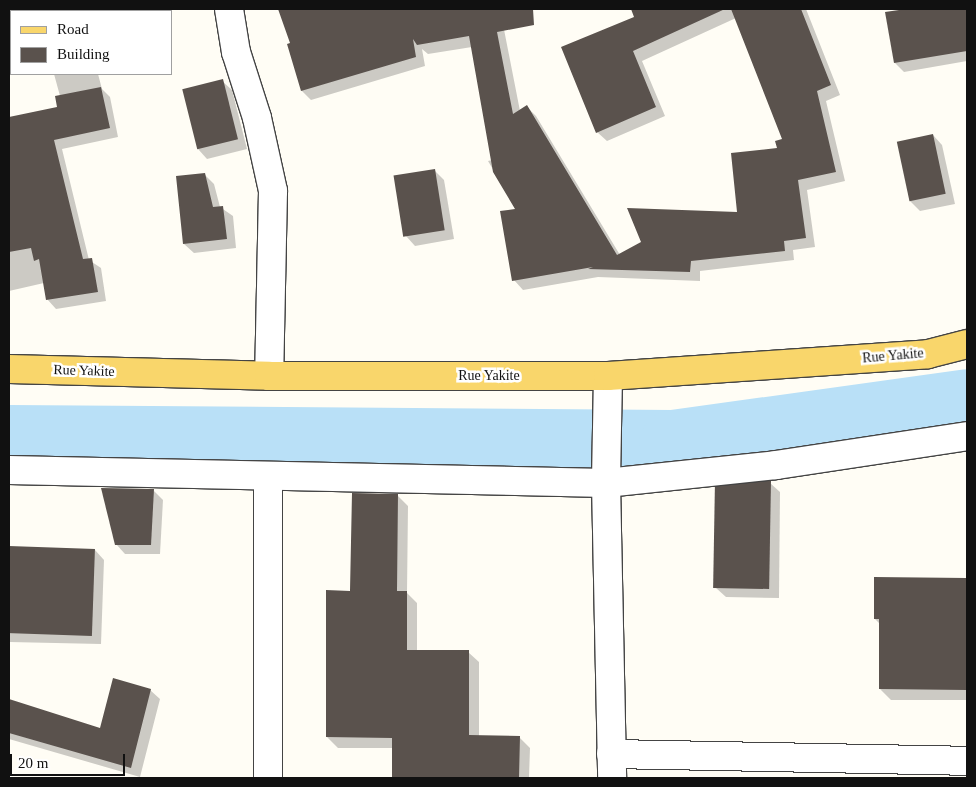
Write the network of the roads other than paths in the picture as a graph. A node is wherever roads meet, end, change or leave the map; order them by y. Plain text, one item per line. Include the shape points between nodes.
1 (229, 9) edge
2 (967, 344) edge
3 (9, 369) edge
4 (268, 376) junction
5 (608, 376) junction
6 (967, 436) edge
7 (9, 470) edge
8 (606, 471) junction
9 (268, 478) junction
10 (967, 761) edge
11 (611, 766) edge
12 (268, 778) edge

1 - 4 street via 236,52 257,118 273,191
2 - 5 main road, Rue Yakite via 928,354
3 - 4 main road, Rue Yakite
4 - 5 main road, Rue Yakite
5 - 8 street
6 - 8 street via 776,465
7 - 9 street
8 - 9 street
8 - 11 street
9 - 12 street
10 - 11 street

